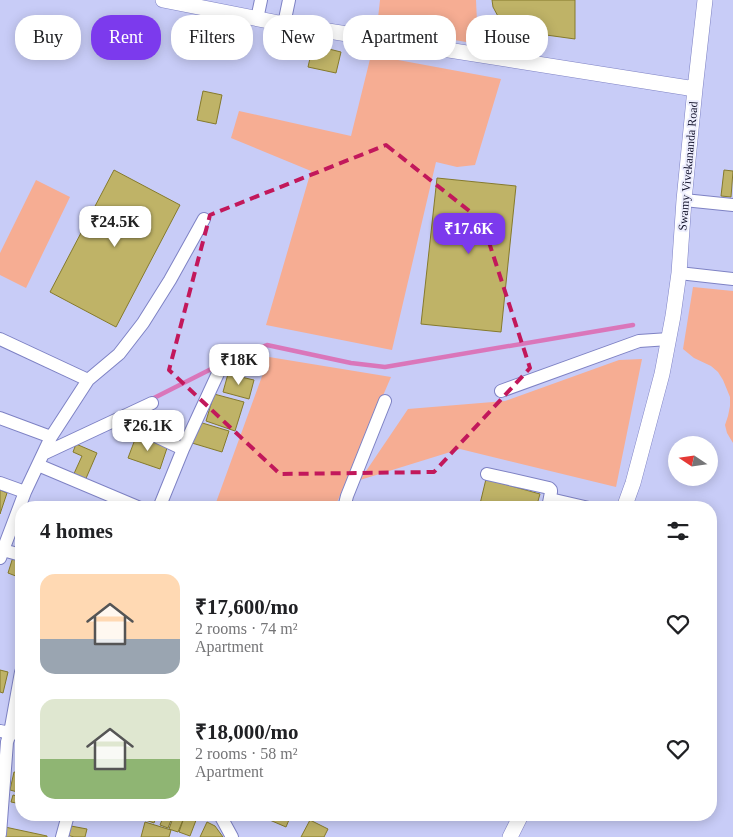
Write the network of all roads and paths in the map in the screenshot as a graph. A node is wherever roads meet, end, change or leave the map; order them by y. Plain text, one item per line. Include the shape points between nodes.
1 (163, 0) edge
2 (261, 0) edge
3 (289, 0) edge
4 (705, 0) edge
5 (188, 3) edge
6 (286, 15) edge
7 (258, 19) junction
8 (263, 20) edge
9 (333, 32) edge
10 (695, 89) junction
11 (684, 200) junction
12 (733, 205) edge
13 (204, 219) dead end
14 (679, 273) junction
15 (733, 279) edge
16 (0, 339) edge
17 (669, 339) junction
18 (220, 369) dead end
19 (88, 380) junction
20 (501, 391) dead end
21 (385, 402) dead end
22 (152, 403) dead end
23 (0, 418) edge
24 (126, 422) dead end
25 (51, 438) junction
26 (183, 449) junction
27 (41, 460) junction
28 (487, 474) dead end
29 (0, 483) edge
30 (25, 492) junction
31 (22, 501) edge
32 (126, 501) edge
33 (162, 501) edge
34 (346, 501) edge
35 (549, 501) edge
36 (626, 501) edge
37 (15, 519) edge
38 (2, 554) edge
39 (15, 555) edge
40 (15, 705) edge
41 (10, 732) edge
42 (66, 821) edge
43 (223, 821) edge
44 (518, 821) edge
45 (0, 834) edge
46 (62, 837) edge
47 (232, 837) edge
48 (510, 837) edge

1 - 5 street, Swamy Vivekananda Road
2 - 7 street
3 - 6 street
4 - 10 street
5 - 7 street, Swamy Vivekananda Road
7 - 8 street, Swamy Vivekananda Road
9 - 10 street, Swamy Vivekananda Road
10 - 11 street, Swamy Vivekananda Road
11 - 12 street
11 - 14 street, Swamy Vivekananda Road
13 - 19 street via 143,323 119,354
14 - 15 street
14 - 17 street, Swamy Vivekananda Road
16 - 19 street
17 - 20 street via 639,341
17 - 36 street, Swamy Vivekananda Road
18 - 26 street
19 - 25 street
21 - 34 street
22 - 27 street
23 - 25 street
24 - 26 street
25 - 27 street
26 - 33 street
27 - 30 street
27 - 32 street
28 - 35 street via 549,488
29 - 30 street
30 - 31 street
37 - 38 street
38 - 39 street
40 - 41 street
41 - 45 street
42 - 46 street
43 - 47 street
44 - 48 street

